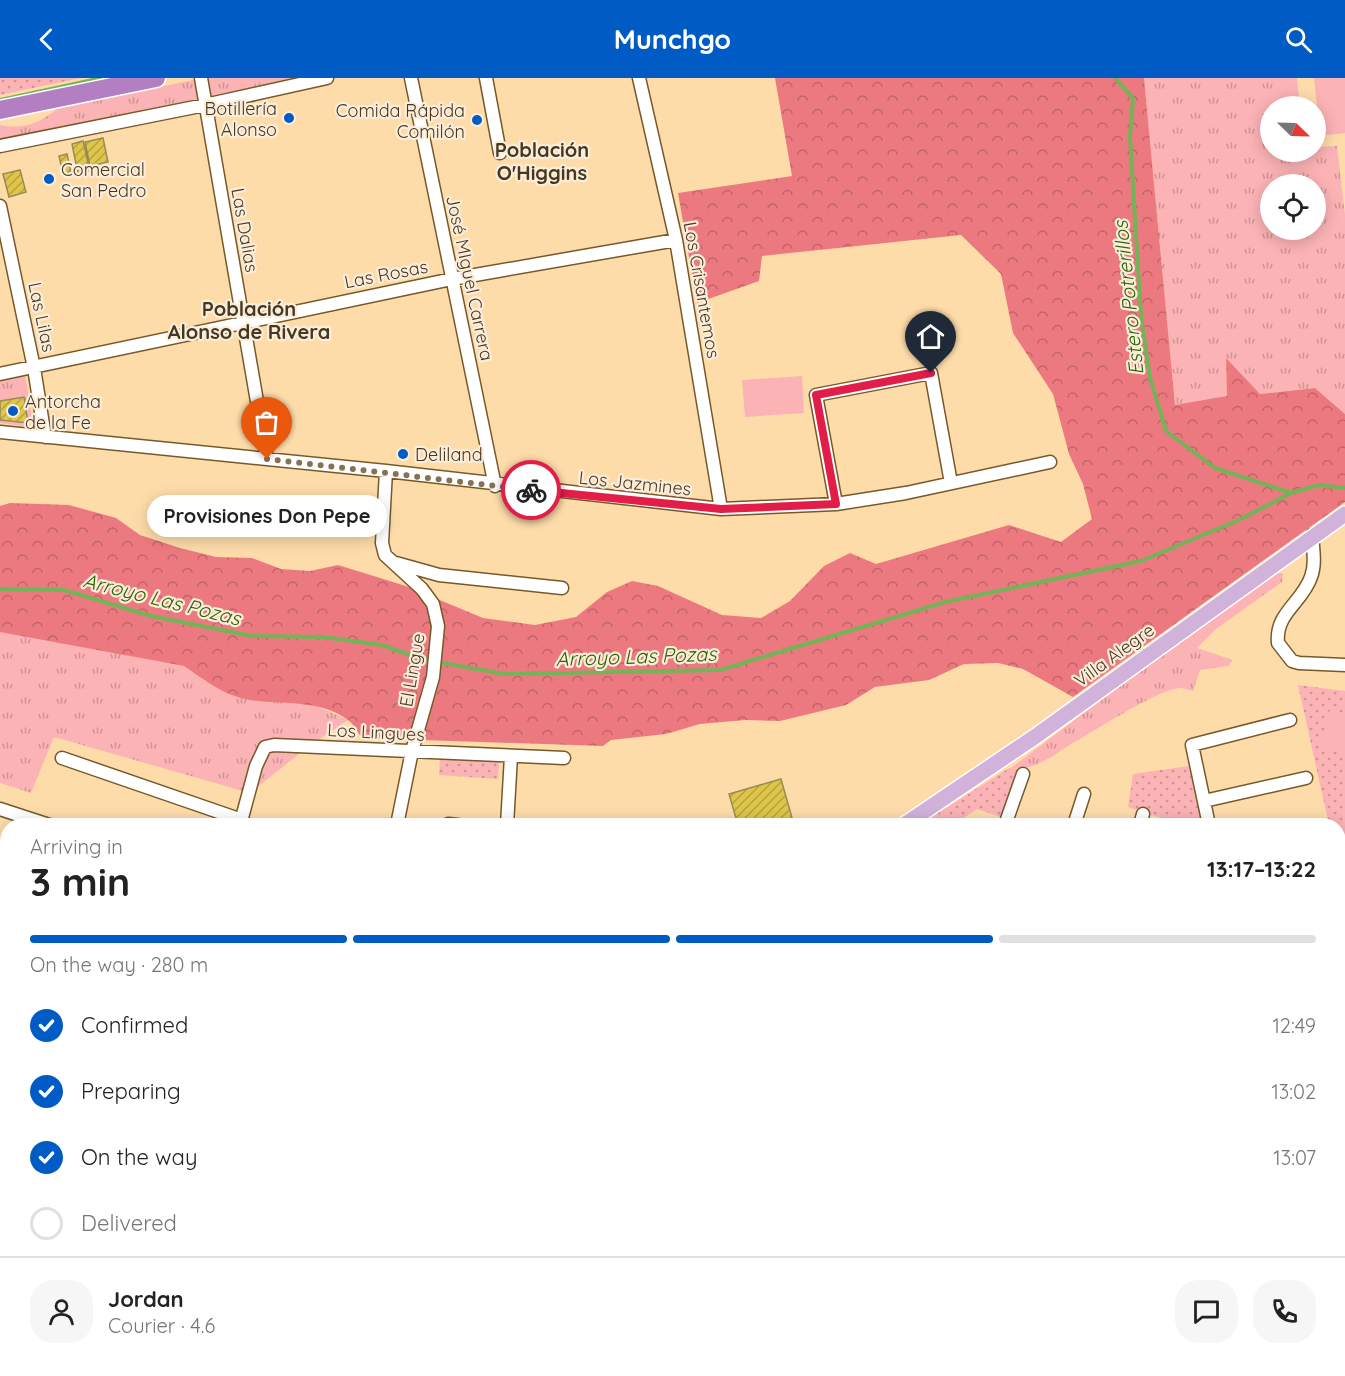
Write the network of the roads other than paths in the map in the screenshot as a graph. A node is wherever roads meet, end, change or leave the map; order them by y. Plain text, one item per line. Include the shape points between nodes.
1 (156, 78) edge
2 (201, 78) edge
3 (327, 78) edge
4 (411, 78) edge
5 (486, 78) edge
6 (639, 78) edge
7 (205, 105) junction
8 (0, 110) edge
9 (0, 146) edge
10 (500, 153) dead end
11 (0, 206) edge
12 (676, 240) junction
13 (452, 279) junction
14 (243, 321) junction
15 (34, 368) junction
16 (0, 374) edge
17 (0, 432) edge
18 (45, 437) junction
19 (267, 459) junction
20 (1050, 462) dead end
21 (386, 471) junction
22 (951, 483) junction
23 (495, 486) junction
24 (836, 504) junction
25 (721, 509) junction
26 (1345, 514) edge
27 (1312, 535) junction
28 (395, 563) junction
29 (562, 588) dead end
30 (1345, 664) edge
31 (1290, 720) dead end
32 (412, 751) junction
33 (512, 756) junction
34 (63, 758) dead end
35 (564, 758) dead end
36 (1023, 774) dead end
37 (1306, 778) dead end
38 (1084, 794) dead end
39 (1204, 801) junction
40 (0, 809) edge
41 (28, 818) edge
42 (227, 818) edge
43 (242, 818) edge
44 (398, 818) edge
45 (508, 818) edge
46 (913, 818) edge
47 (1007, 818) edge
48 (1076, 818) edge
49 (1208, 818) edge

1 - 8 highway
2 - 7 street, Las Dalias
3 - 7 street
4 - 13 street, José MIguel Carrera
5 - 10 street
6 - 12 street, Los Crisantemos
7 - 9 street
7 - 14 street, Las Dalias
11 - 15 street, Las Lilas
12 - 13 street, Las Rosas
12 - 25 street, Los Crisantemos
13 - 14 street, Las Rosas
13 - 23 street, José MIguel Carrera
14 - 15 street, Las Rosas
14 - 19 street, Las Dalias
15 - 16 street, Las Rosas
15 - 18 street, Las Lilas
17 - 18 street, Los Jazmines
18 - 19 street, Los Jazmines
19 - 21 street, Los Jazmines
20 - 22 street, Los Jazmines
21 - 23 street, Los Jazmines
21 - 28 street, El Lingue via 382,543 385,555
22 - 24 street, Los Jazmines
22 - 24 street via 931,373 816,395
23 - 25 street, Los Jazmines
24 - 25 street, Los Jazmines
26 - 27 main road, Villa Alegre
27 - 30 street via 1311,578 1280,621 1278,643 1292,661
27 - 46 main road, Villa Alegre via 1036,736
28 - 29 street via 439,576
28 - 32 street, El Lingue via 433,604 438,626 433,677
31 - 39 street via 1192,745
32 - 33 street, Los Lingues
32 - 43 street, Los Lingues via 265,747
32 - 44 street, El Lingue
33 - 35 street, Los Lingues
33 - 45 street
34 - 42 street
36 - 47 street
37 - 39 street
38 - 48 street
39 - 49 street
40 - 41 street

